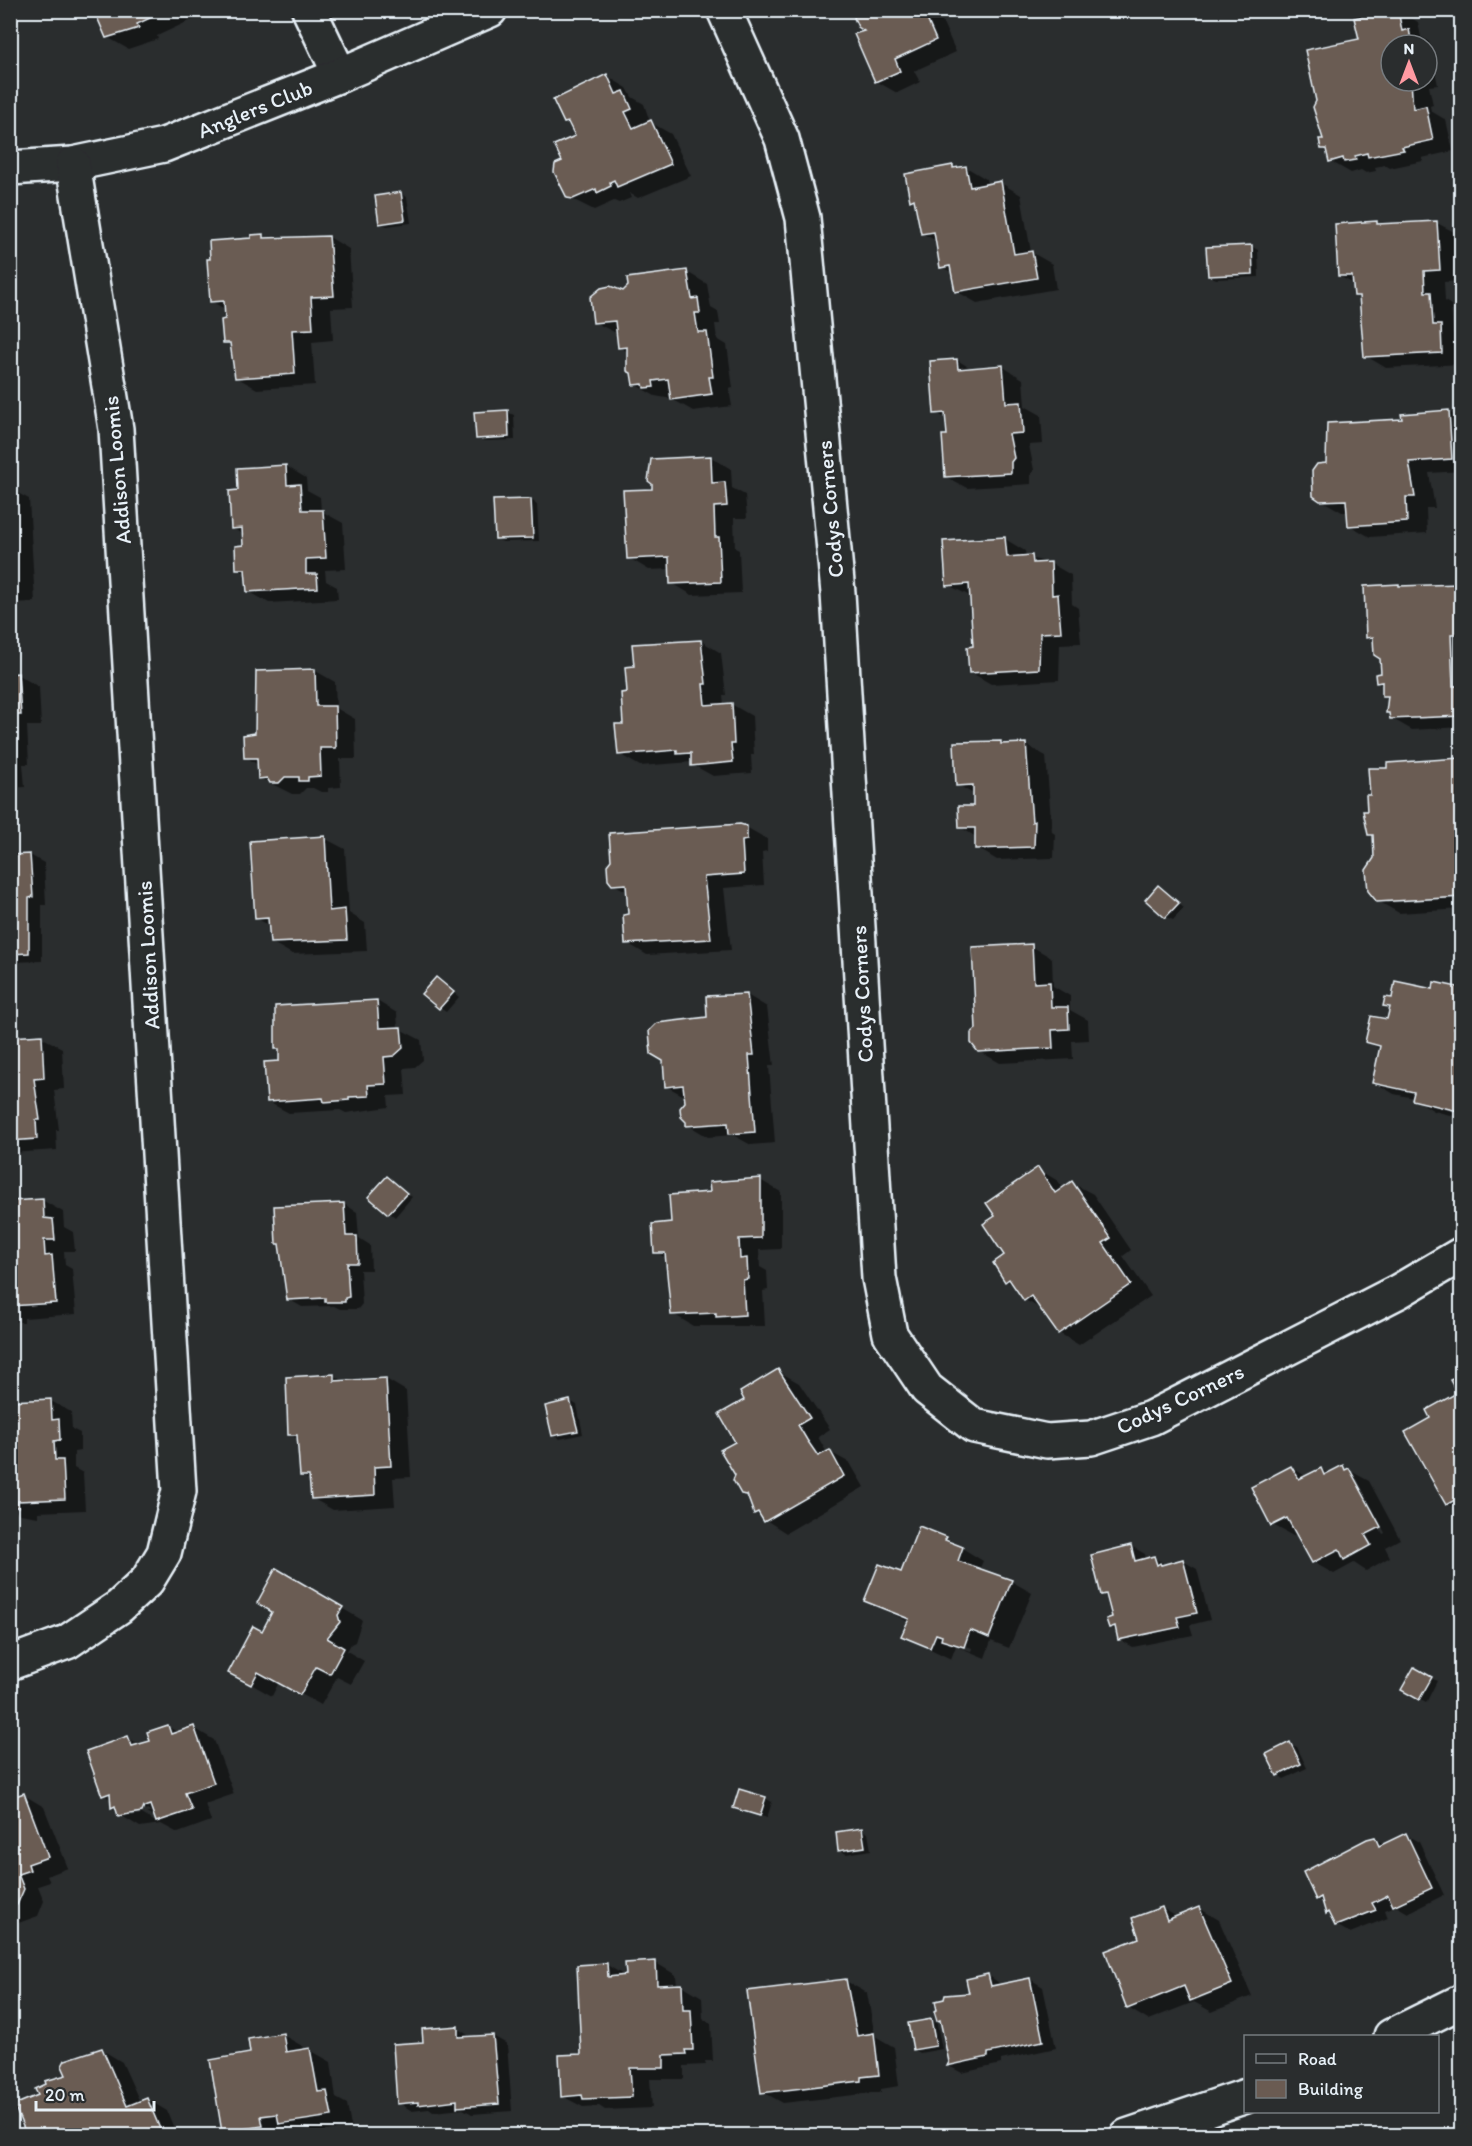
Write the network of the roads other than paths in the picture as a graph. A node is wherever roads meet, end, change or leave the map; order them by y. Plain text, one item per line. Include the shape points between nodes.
1 (309, 10) edge
2 (490, 10) edge
3 (724, 10) edge
4 (340, 75) junction
5 (74, 164) junction
6 (10, 168) edge
7 (1461, 1254) edge
8 (10, 1663) edge
9 (1461, 2001) edge
10 (1395, 2035) edge
11 (1244, 2096) edge
12 (1127, 2136) edge

1 - 4 street
2 - 4 street, Anglers Club
3 - 7 street, Codys Corners via 782,139 803,218 838,593 879,1278 890,1334 927,1389 974,1426 1047,1441 1090,1438 1151,1418 1399,1291
4 - 5 street, Anglers Club via 164,145
5 - 6 street, Anglers Club
5 - 8 street, Addison Loomis via 116,429 179,1491 164,1553 147,1581 119,1607 67,1642
9 - 10 street
11 - 12 street

